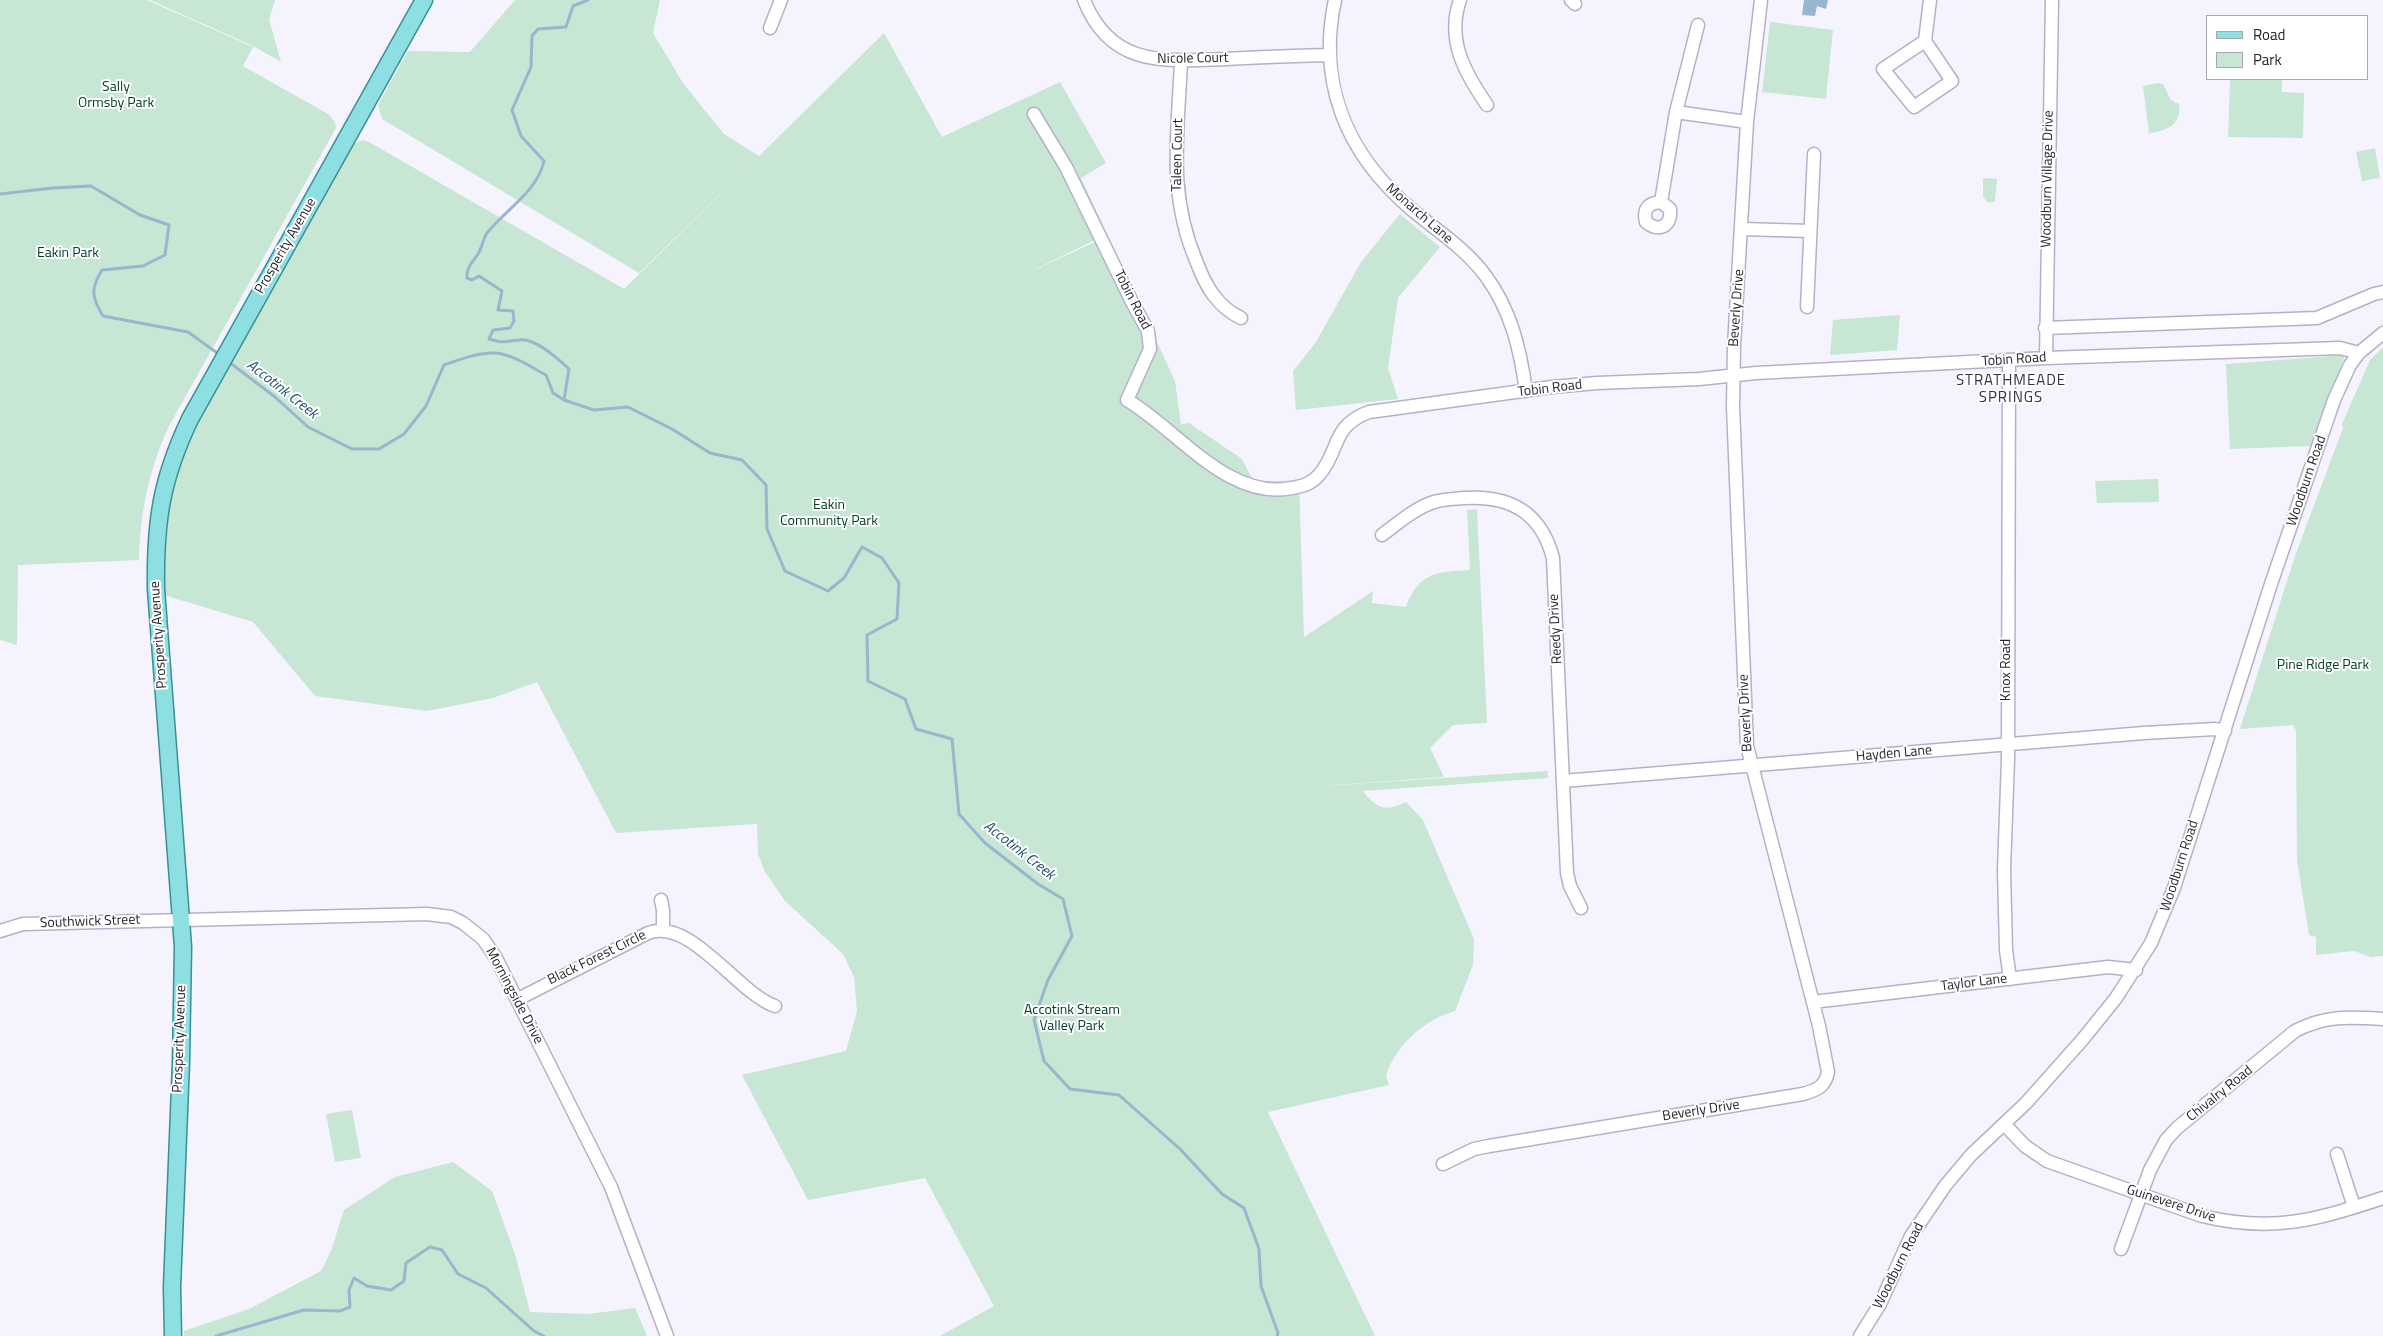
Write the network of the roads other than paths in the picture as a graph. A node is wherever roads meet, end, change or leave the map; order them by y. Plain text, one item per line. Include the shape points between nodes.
1 (424, 0) edge
2 (781, 0) edge
3 (1084, 0) edge
4 (1335, 0) edge
5 (1460, 0) edge
6 (1761, 0) edge
7 (1930, 0) edge
8 (2052, 0) edge
9 (1698, 25) dead end
10 (770, 28) dead end
11 (1925, 41) junction
12 (1329, 54) junction
13 (1181, 61) junction
14 (1487, 104) dead end
15 (1676, 112) junction
16 (1034, 114) dead end
17 (1747, 122) junction
18 (1814, 154) dead end
19 (1661, 202) dead end
20 (1742, 229) junction
21 (1810, 231) junction
22 (2383, 292) edge
23 (1807, 307) dead end
24 (1241, 318) dead end
25 (2045, 328) junction
26 (2383, 333) edge
27 (2359, 353) junction
28 (2046, 358) junction
29 (2009, 362) junction
30 (1734, 376) junction
31 (1526, 391) junction
32 (1382, 535) dead end
33 (2225, 731) junction
34 (2008, 744) junction
35 (1750, 766) junction
36 (1563, 781) junction
37 (660, 900) dead end
38 (1581, 908) dead end
39 (182, 919) junction
40 (663, 930) junction
41 (0, 931) edge
42 (2136, 970) junction
43 (2010, 979) junction
44 (518, 999) junction
45 (1812, 1002) junction
46 (775, 1006) dead end
47 (2383, 1019) edge
48 (2004, 1124) junction
49 (2337, 1154) dead end
50 (1443, 1164) dead end
51 (2141, 1195) junction
52 (2383, 1198) edge
53 (2354, 1207) junction
54 (2121, 1249) dead end
55 (173, 1336) edge
56 (666, 1336) edge
57 (1860, 1336) edge

1 - 39 main road, Prosperity Avenue via 232,341 190,419 168,469 155,549 159,645
2 - 10 street
3 - 13 street, Nicole Court via 1099,27 1120,47 1148,59
4 - 12 street, Monarch Lane
5 - 14 street via 1455,18 1457,48 1468,77
6 - 17 street, Beverly Drive
7 - 11 street
8 - 25 street, Woodburn Village Drive
9 - 15 street
11 - 11 street via 1952,81 1914,107 1883,69
12 - 13 street, Nicole Court
12 - 31 street, Monarch Lane via 1344,122 1365,160 1394,194 1473,260 1497,293 1515,332
13 - 24 street, Taleen Court via 1176,176 1183,226 1200,272 1214,296 1221,305
15 - 17 street
15 - 19 street
16 - 31 street, Tobin Road via 1066,166 1148,331 1150,349 1127,400 1237,481 1253,487 1286,489 1312,482 1326,464 1346,425 1369,412
17 - 20 street, Beverly Drive
18 - 21 street
20 - 21 street
20 - 30 street, Beverly Drive
21 - 23 street
22 - 25 street via 2317,318
25 - 28 street, Woodburn Village Drive
26 - 27 street, Woodburn Road
27 - 28 street, Tobin Road via 2340,348
27 - 33 street, Woodburn Road via 2334,400
28 - 29 street, Tobin Road
29 - 30 street, Tobin Road
29 - 34 street, Knox Road
30 - 31 street, Tobin Road via 1597,383
30 - 35 street, Beverly Drive
32 - 36 street, Reedy Drive via 1423,506 1478,497 1494,498 1519,507 1533,518 1544,533 1553,558
33 - 34 street, Hayden Lane via 2144,733
33 - 42 street, Woodburn Road via 2163,918
34 - 35 street, Hayden Lane
34 - 43 street, Knox Road via 2004,870
35 - 36 street, Hayden Lane
35 - 45 street, Beverly Drive
36 - 38 street, Reedy Drive via 1567,873
37 - 40 street via 664,910
39 - 41 street, Southwick Street via 23,924
39 - 44 street, Morningside Drive via 376,913 451,917 483,939
39 - 55 main road, Prosperity Avenue
40 - 44 street, Black Forest Circle via 648,933
40 - 46 street, Black Forest Circle via 687,940 758,998
42 - 43 street, Taylor Lane via 2108,967
42 - 48 street, Woodburn Road via 2083,1039
43 - 45 street, Taylor Lane
44 - 56 street, Morningside Drive via 611,1187
45 - 50 street, Beverly Drive via 1828,1072 1827,1089 1482,1148
47 - 51 street, Chivalry Road via 2338,1017 2309,1024 2288,1036 2177,1128 2157,1154
48 - 51 street, Guinevere Drive via 2025,1146 2047,1161
48 - 57 street, Woodburn Road via 1971,1155 1945,1186 1911,1236 1880,1304
49 - 53 street
51 - 53 street, Guinevere Drive via 2202,1216 2246,1224 2291,1223
51 - 54 street, Chivalry Road
52 - 53 street, Guinevere Drive

